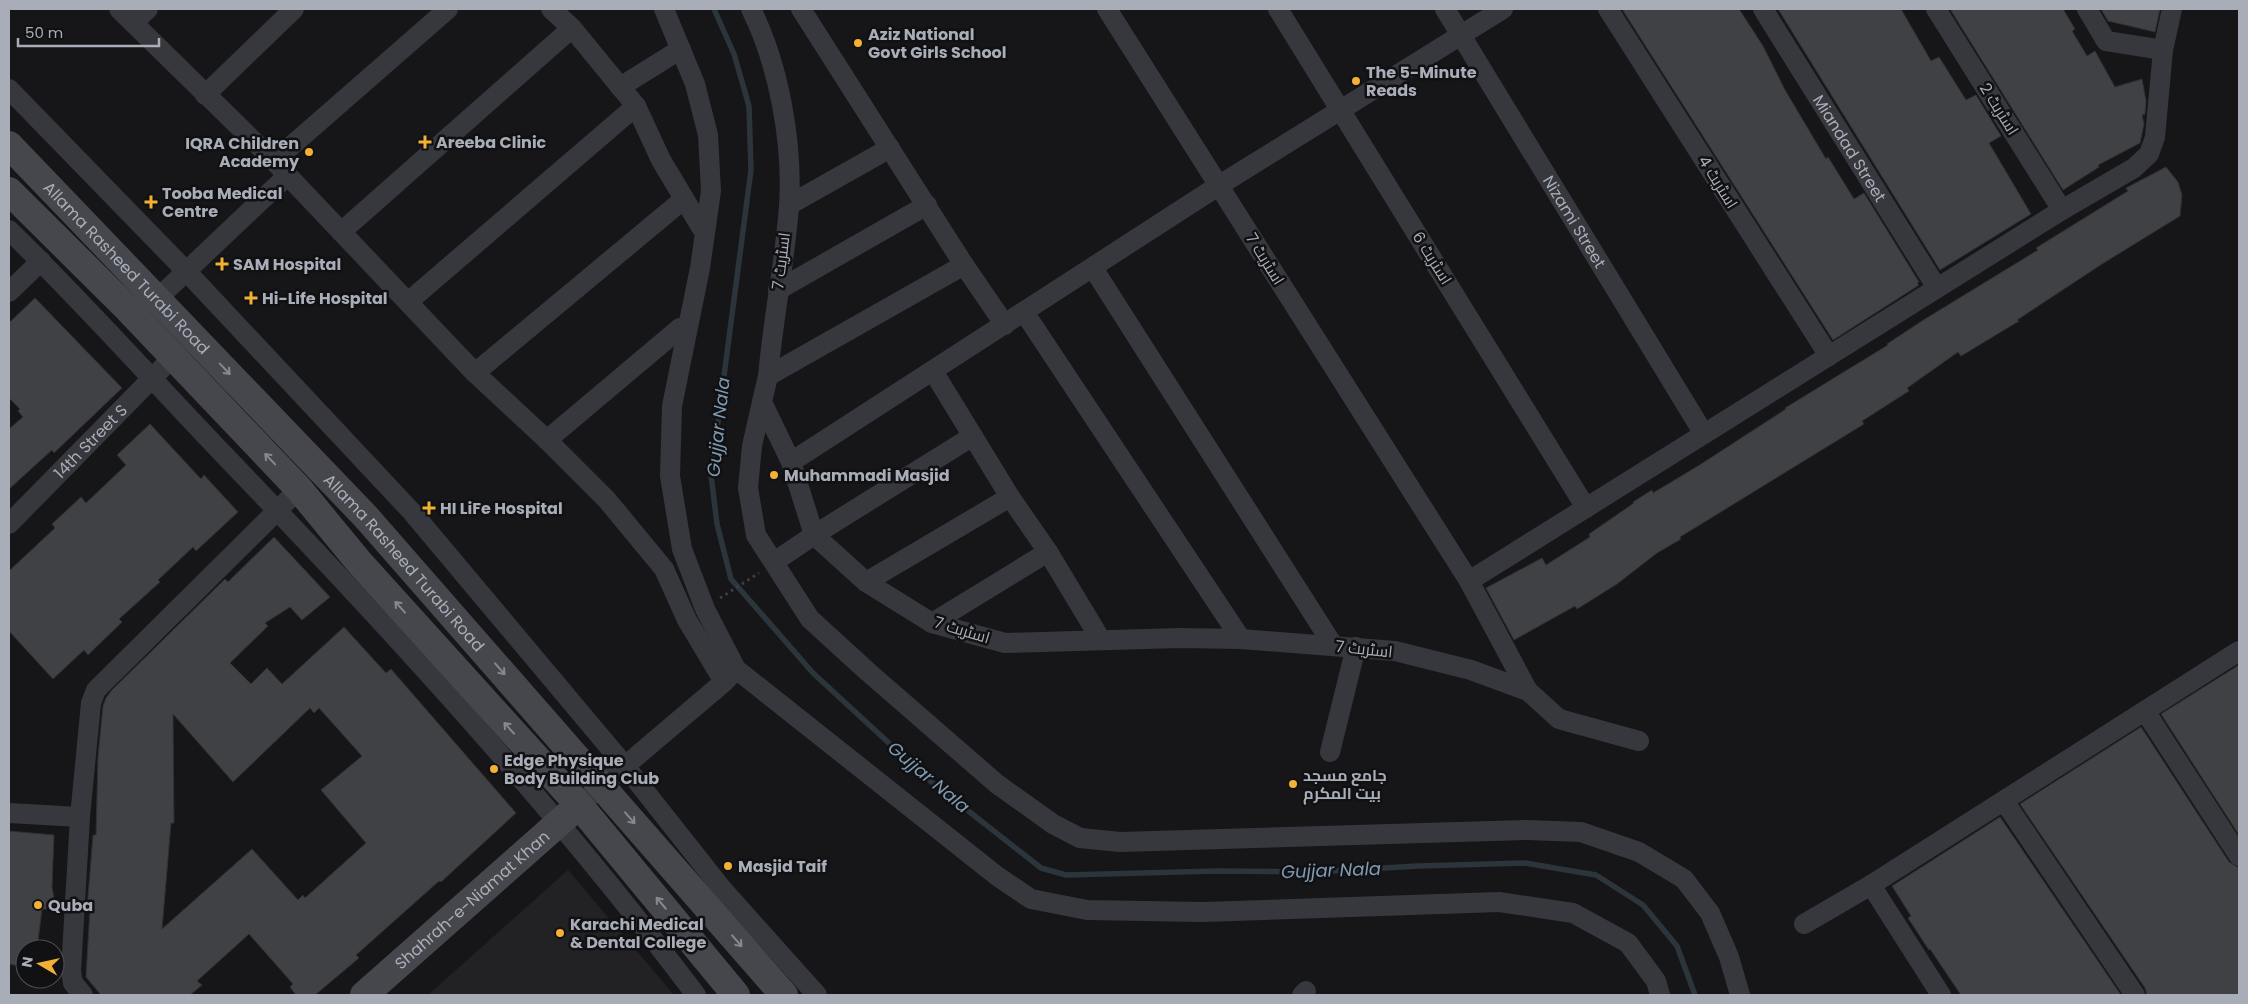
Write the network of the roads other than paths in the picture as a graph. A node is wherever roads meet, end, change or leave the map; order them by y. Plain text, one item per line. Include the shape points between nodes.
1 (148, 9) edge
2 (294, 9) edge
3 (448, 9) edge
4 (664, 9) edge
5 (752, 9) edge
6 (801, 9) edge
7 (1107, 9) edge
8 (1278, 9) edge
9 (1444, 9) edge
10 (1503, 9) edge
11 (1608, 9) edge
12 (1762, 9) edge
13 (1936, 9) edge
14 (2087, 9) edge
15 (2172, 9) edge
16 (561, 15) edge
17 (126, 16) edge
18 (1461, 35) junction
19 (681, 49) junction
20 (2163, 50) junction
21 (620, 87) junction
22 (9, 89) edge
23 (205, 95) junction
24 (636, 106) junction
25 (1341, 110) junction
26 (9, 145) edge
27 (890, 148) junction
28 (281, 169) junction
29 (1218, 186) junction
30 (9, 191) edge
31 (684, 199) junction
32 (789, 205) junction
33 (928, 205) junction
34 (2062, 210) junction
35 (706, 227) junction
36 (9, 230) edge
37 (341, 232) junction
38 (41, 261) junction
39 (964, 265) junction
40 (1093, 268) junction
41 (187, 272) junction
42 (1937, 288) junction
43 (778, 290) junction
44 (9, 292) edge
45 (158, 298) junction
46 (408, 302) junction
47 (1024, 312) junction
48 (1005, 325) junction
49 (687, 330) junction
50 (1829, 356) junction
51 (173, 357) junction
52 (933, 371) junction
53 (474, 372) junction
54 (768, 376) junction
55 (152, 379) junction
56 (762, 402) junction
57 (1704, 434) junction
58 (973, 436) junction
59 (547, 440) junction
60 (791, 462) junction
61 (299, 489) junction
62 (1010, 497) junction
63 (1586, 508) junction
64 (278, 511) junction
65 (9, 524) edge
66 (814, 535) junction
67 (1048, 552) junction
68 (767, 567) junction
69 (1469, 581) junction
70 (866, 582) junction
71 (705, 609) junction
72 (688, 620) junction
73 (932, 623) junction
74 (1241, 639) junction
75 (1101, 640) junction
76 (1333, 645) junction
77 (1356, 648) junction
78 (2239, 652) edge
79 (730, 676) junction
80 (1528, 691) junction
81 (2145, 711) junction
82 (1638, 741) dead end
83 (1330, 752) dead end
84 (625, 766) junction
85 (602, 785) junction
86 (2004, 801) junction
87 (579, 805) junction
88 (9, 812) edge
89 (80, 817) junction
90 (559, 822) junction
91 (2239, 856) edge
92 (1871, 885) junction
93 (1804, 924) dead end
94 (83, 995) edge
95 (364, 995) edge
96 (696, 995) edge
97 (736, 995) edge
98 (784, 995) edge
99 (818, 995) edge
100 (1660, 995) edge
101 (1740, 995) edge
102 (1941, 995) edge
103 (2135, 995) edge

1 - 17 street
2 - 23 street
3 - 28 street
4 - 19 street
5 - 32 street, اسٹریٹ 7 via 778,84 788,151
6 - 27 street
7 - 29 street, اسٹریٹ 7
8 - 25 street, اسٹریٹ 6
9 - 18 street, Nizami Street
10 - 18 street
11 - 50 street, اسٹریٹ 4
12 - 42 street, Miandad Street
13 - 34 street, اسٹریٹ 2
14 - 20 street via 2106,41
15 - 20 street
16 - 21 street
16 - 37 street
17 - 23 street
18 - 25 street
18 - 57 street, Nizami Street
19 - 21 street
19 - 35 street via 696,84 708,135 710,191
20 - 34 street via 2155,136 2149,154 2134,168
21 - 24 street
22 - 41 street
23 - 28 street
24 - 31 street via 661,160
24 - 46 street
25 - 29 street
25 - 63 street, اسٹریٹ 6
26 - 45 main road, Allama Rasheed Turabi Road
27 - 32 street
27 - 33 street
28 - 37 street
28 - 41 street
29 - 40 street
29 - 69 street, اسٹریٹ 7
30 - 51 main road, Allama Rasheed Turabi Road
31 - 35 street via 701,227
31 - 53 street
32 - 43 street, اسٹریٹ 7
33 - 39 street
33 - 43 street
34 - 42 street
35 - 49 street
36 - 38 street
37 - 46 street
38 - 44 street
38 - 55 street
39 - 48 street
39 - 54 street
40 - 47 street
40 - 76 street
41 - 45 street
41 - 84 street via 412,512
42 - 50 street
43 - 54 street, اسٹریٹ 7
45 -> 85 main road, Allama Rasheed Turabi Road via 366,517
46 - 53 street
47 - 48 street
47 - 74 street
48 - 52 street
49 - 59 street via 680,328
49 - 71 street via 672,406 670,476 682,549
50 - 57 street
51 - 55 street, 14th Street S
61 -> 51 main road, Allama Rasheed Turabi Road
52 - 58 street
52 - 60 street
53 - 59 street
54 - 56 street, اسٹریٹ 7
55 - 64 street
55 - 65 street, 14th Street S
56 - 60 street
56 - 68 street, اسٹریٹ 7 via 752,446 748,488 756,535
57 - 63 street
58 - 62 street
58 - 66 street
59 - 72 street via 608,500 664,569
60 - 66 street
61 - 64 street
87 -> 61 main road, Allama Rasheed Turabi Road via 359,562
62 - 67 street
62 - 70 street
63 - 69 street
64 - 89 street via 96,690 91,702
64 - 90 street via 446,693
66 - 68 street
66 - 70 street, اسٹریٹ 7
67 - 73 street
67 - 75 street
68 - 101 street, اسٹریٹ 7 via 810,619 996,784 1052,824 1080,838 1120,842 1527,830 1581,832 1639,852 1684,879 1710,914 1729,957
69 - 80 street, اسٹریٹ 7
70 - 73 street, اسٹریٹ 7
71 - 72 street
71 - 79 street
72 - 79 street
73 - 75 street, اسٹریٹ 7 via 1005,643
74 - 75 street, اسٹریٹ 7
74 - 76 street, اسٹریٹ 7
76 - 77 street, اسٹریٹ 7
77 - 80 street, اسٹریٹ 7 via 1404,653 1471,670
77 - 83 street
78 - 81 street
79 - 84 street
79 - 100 street via 1031,899 1087,910 1203,912 1499,902 1573,912 1628,942 1656,981
80 - 82 street, اسٹریٹ 7 via 1558,719
81 - 86 street
81 - 91 street
84 - 85 street
84 - 99 street via 723,890
85 - 87 street
85 -> 98 main road, Allama Rasheed Turabi Road
86 - 92 street
86 - 103 street
87 - 90 main road, Shahrah-e-Niamat Khan
97 -> 87 main road, Allama Rasheed Turabi Road
88 - 89 street
89 - 94 street via 71,971 73,983
90 - 95 main road, Shahrah-e-Niamat Khan
90 - 96 street
92 - 93 street
92 - 102 street

